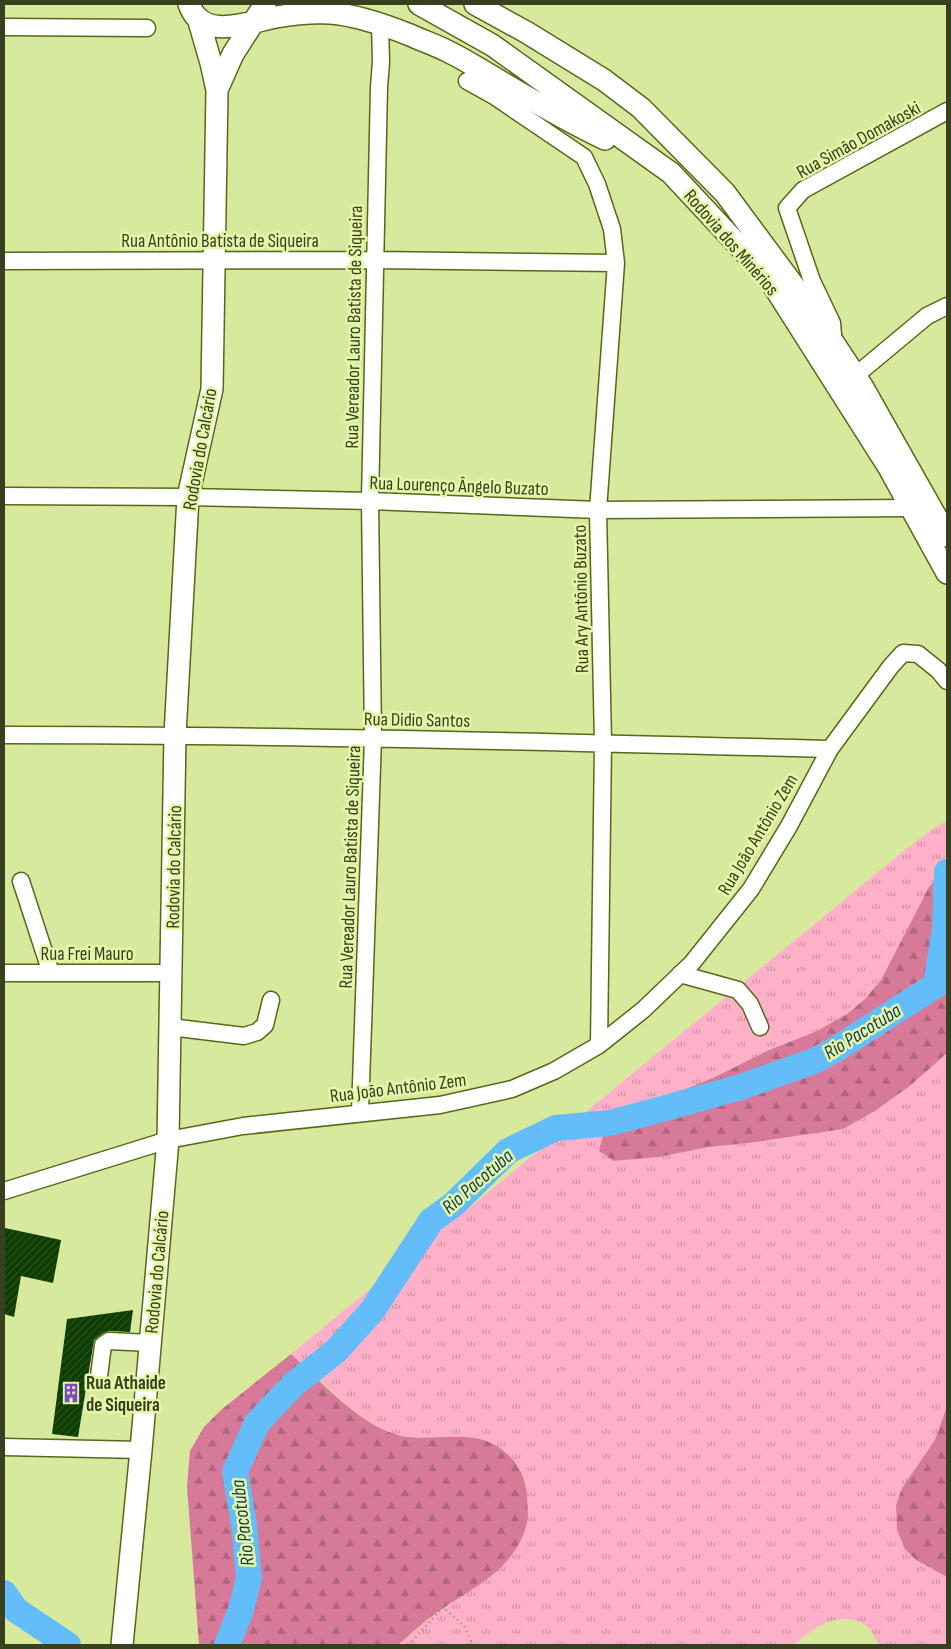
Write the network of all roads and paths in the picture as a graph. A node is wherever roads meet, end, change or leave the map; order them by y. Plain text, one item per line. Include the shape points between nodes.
1 (265, 4) edge
2 (419, 4) edge
3 (475, 4) edge
4 (491, 4) edge
5 (194, 11) edge
6 (253, 22) junction
7 (380, 23) junction
8 (4, 27) edge
9 (147, 28) dead end
10 (523, 30) junction
11 (467, 81) dead end
12 (217, 90) junction
13 (947, 111) edge
14 (643, 152) junction
15 (4, 260) edge
16 (374, 260) junction
17 (213, 261) junction
18 (616, 263) junction
19 (947, 306) edge
20 (835, 344) junction
21 (855, 376) junction
22 (4, 496) edge
23 (188, 497) junction
24 (370, 501) junction
25 (913, 508) junction
26 (598, 510) junction
27 (947, 536) edge
28 (947, 573) edge
29 (947, 681) edge
30 (4, 735) edge
31 (175, 735) junction
32 (373, 738) junction
33 (603, 743) junction
34 (830, 749) junction
35 (21, 881) dead end
36 (4, 973) edge
37 (51, 973) junction
38 (171, 973) junction
39 (680, 974) junction
40 (271, 1000) dead end
41 (170, 1027) junction
42 (760, 1028) dead end
43 (599, 1045) junction
44 (360, 1112) junction
45 (168, 1140) junction
46 (4, 1191) edge
47 (150, 1343) junction
48 (99, 1376) dead end
49 (4, 1447) edge
50 (141, 1450) junction
51 (122, 1645) edge
52 (409, 1645) edge
53 (473, 1645) edge

1 - 6 main road, Rodovia do Calcário
2 - 14 main road, Rodovia dos Minérios via 492,45
3 - 10 main road, Rodovia dos Minérios
4 - 10 main road
5 - 6 main road via 212,26 239,27
5 - 12 main road, Rodovia do Calcário
6 - 7 main road via 330,13
6 - 12 main road, Rodovia do Calcário via 233,54
7 - 14 main road via 449,52 622,148
7 - 16 street, Rua Vereador Lauro Batista de Siqueira
8 - 9 street
10 - 20 main road, Rodovia dos Minérios via 604,80 641,108 725,193
11 - 18 street, Rua Ary Antônio Buzato via 584,157 612,229
12 - 17 main road, Rodovia do Calcário
13 - 20 street, Rua Simão Domakoski via 804,190 787,208 812,280 832,323
14 - 25 main road, Rodovia dos Minérios via 671,173 768,277
15 - 17 street, Rua Antônio Batista de Siqueira
16 - 17 street, Rua Antônio Batista de Siqueira
16 - 18 street, Rua Antônio Batista de Siqueira
16 - 24 street, Rua Vereador Lauro Batista de Siqueira
17 - 23 main road, Rodovia do Calcário via 212,389
18 - 26 street, Rua Ary Antônio Buzato
19 - 21 street via 927,316
20 - 21 main road, Rodovia dos Minérios
21 - 27 main road, Rodovia dos Minérios
22 - 23 street, Rua Lourenço Ângelo Buzato
23 - 24 street, Rua Lourenço Ângelo Buzato
23 - 31 main road, Rodovia do Calcário
24 - 26 street, Rua Lourenço Ângelo Buzato
24 - 32 street, Rua Vereador Lauro Batista de Siqueira
25 - 26 street, Rua Lourenço Ângelo Buzato
25 - 28 main road, Rodovia dos Minérios
26 - 33 street, Rua Ary Antônio Buzato
29 - 34 street, Rua João Antônio Zem via 918,654 903,653
30 - 31 street, Rua Didio Santos
31 - 32 street, Rua Didio Santos
31 - 38 main road, Rodovia do Calcário
32 - 33 street, Rua Didio Santos
32 - 44 street, Rua Vereador Lauro Batista de Siqueira
33 - 34 street, Rua Didio Santos
33 - 43 street, Rua Ary Antônio Buzato
34 - 39 street, Rua João Antônio Zem via 751,889
35 - 37 street
36 - 37 street, Rua Frei Mauro
37 - 38 street, Rua Frei Mauro
38 - 41 main road, Rodovia do Calcário
39 - 42 street via 738,990 750,1004
39 - 43 street, Rua João Antônio Zem via 643,1010
40 - 41 street via 265,1025 244,1036
41 - 45 main road, Rodovia do Calcário
43 - 44 street, Rua João Antônio Zem via 554,1071 512,1089 440,1105
44 - 45 street, Rua João Antônio Zem via 243,1126
45 - 46 street, Rua João Antônio Zem
45 - 47 main road, Rodovia do Calcário
47 - 48 street via 109,1341 103,1345
47 - 50 main road, Rodovia do Calcário
49 - 50 street
50 - 51 main road, Rodovia do Calcário
52 - 53 path via 443,1608 464,1626

